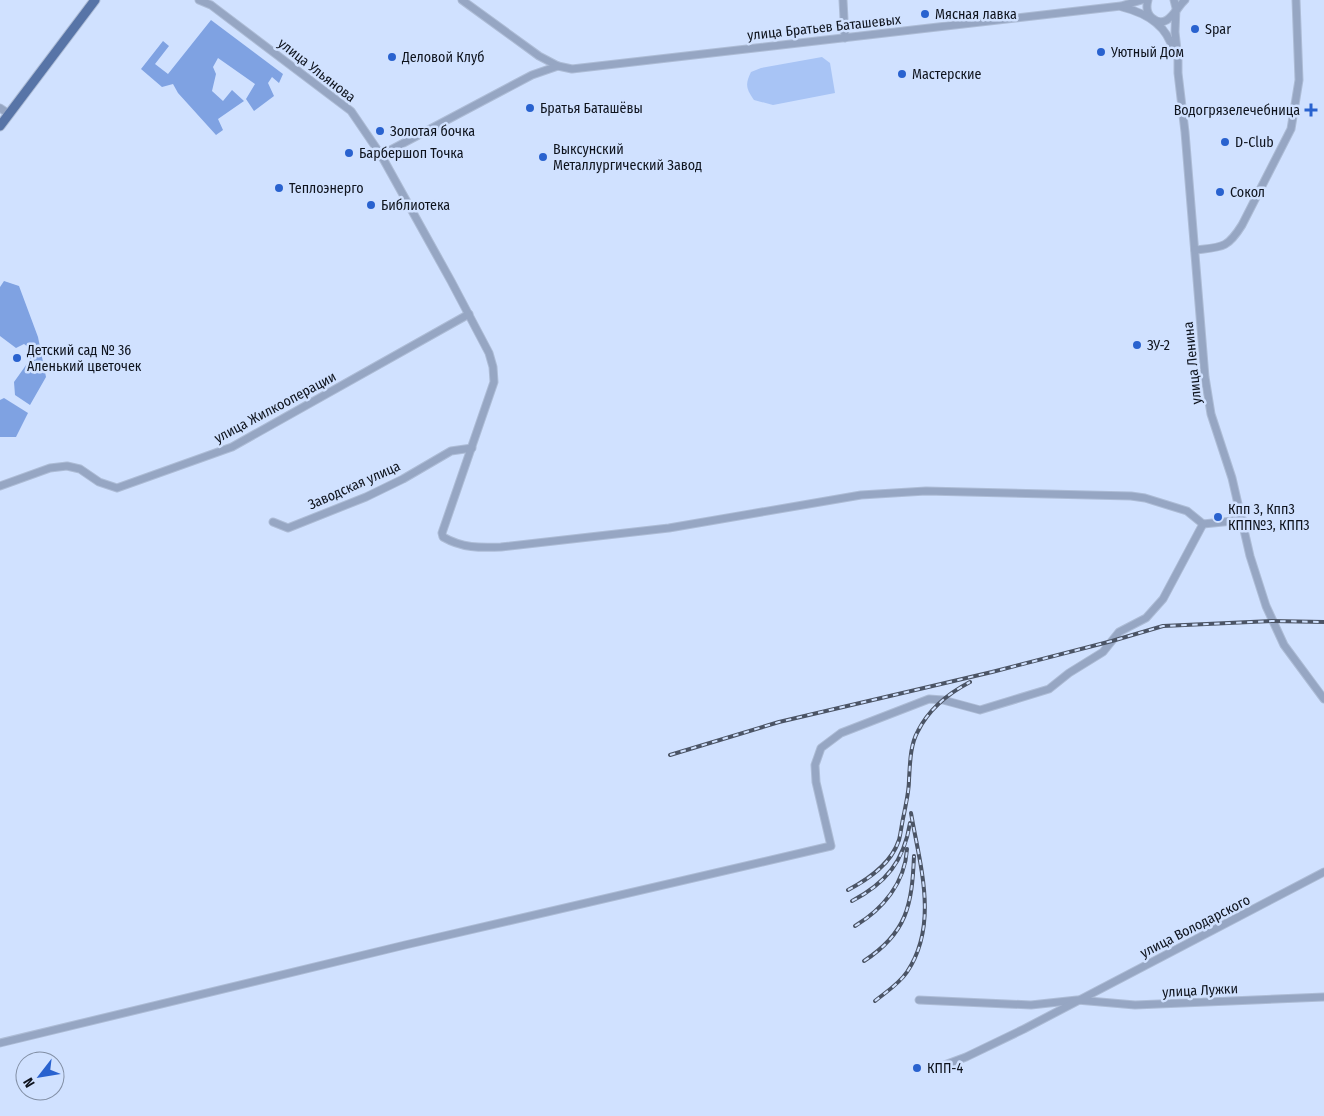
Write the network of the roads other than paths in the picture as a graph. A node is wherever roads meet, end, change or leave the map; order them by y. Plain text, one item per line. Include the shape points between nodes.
1 (95, 0) edge
2 (199, 0) edge
3 (462, 0) edge
4 (843, 0) edge
5 (1142, 0) edge
6 (1148, 0) edge
7 (1174, 0) edge
8 (1185, 0) edge
9 (1296, 0) edge
10 (1121, 6) junction
11 (1175, 12) junction
12 (1152, 19) junction
13 (845, 38) junction
14 (539, 56) junction
15 (558, 66) junction
16 (1178, 70) junction
17 (532, 75) junction
18 (0, 108) edge
19 (9, 114) junction
20 (0, 126) edge
21 (381, 156) junction
22 (1195, 250) junction
23 (468, 314) junction
24 (472, 448) junction
25 (0, 486) edge
26 (1242, 520) junction
27 (273, 522) dead end
28 (1203, 524) junction
29 (1324, 699) edge
30 (1324, 872) edge
31 (1324, 997) edge
32 (919, 1000) dead end
33 (1077, 1000) junction
34 (0, 1043) edge
35 (931, 1070) dead end

1 - 19 main road
2 - 21 street, улица Ульянова via 212,5 344,105
3 - 14 street
4 - 13 street
5 - 10 street, улица Братьев Баташевых
6 - 12 street, улица Братьев Баташевых via 1146,7
7 - 11 street, улица Ленина
8 - 11 street
9 - 22 street via 1299,80 1291,129 1233,240 1225,246
10 - 12 street, улица Братьев Баташевых
10 - 13 street, улица Братьев Баташевых
11 - 12 street via 1165,21
11 - 16 street, улица Ленина
12 - 16 street, улица Братьев Баташевых via 1170,40
13 - 15 street, улица Братьев Баташевых via 572,69
14 - 15 street
14 - 17 street
15 - 17 street, улица Братьев Баташевых
16 - 22 street, улица Ленина
17 - 21 street, улица Братьев Баташевых
18 - 19 street
19 - 20 main road
21 - 23 street, улица Ульянова
22 - 26 street, улица Ленина via 1208,399
23 - 24 street, улица Ульянова via 489,353 494,382
23 - 25 street, улица Жилкооперации via 211,456 117,488 67,466 50,468
24 - 27 street, Заводская улица via 451,451 388,486 288,528
24 - 28 street, улица Ульянова via 442,533 452,542 478,548 669,528 861,495 926,491 1131,496 1187,511
26 - 28 street
26 - 29 street, улица Ленина via 1255,574 1272,620 1290,655
28 - 34 street via 1154,611 1119,632 1103,652 1050,689 980,710 929,699 840,733 821,748 815,765 816,782 831,846
30 - 33 street, улица Володарского
31 - 33 street, улица Лужки via 1134,1005
32 - 33 street via 1031,1005
33 - 35 street, улица Володарского via 966,1057

